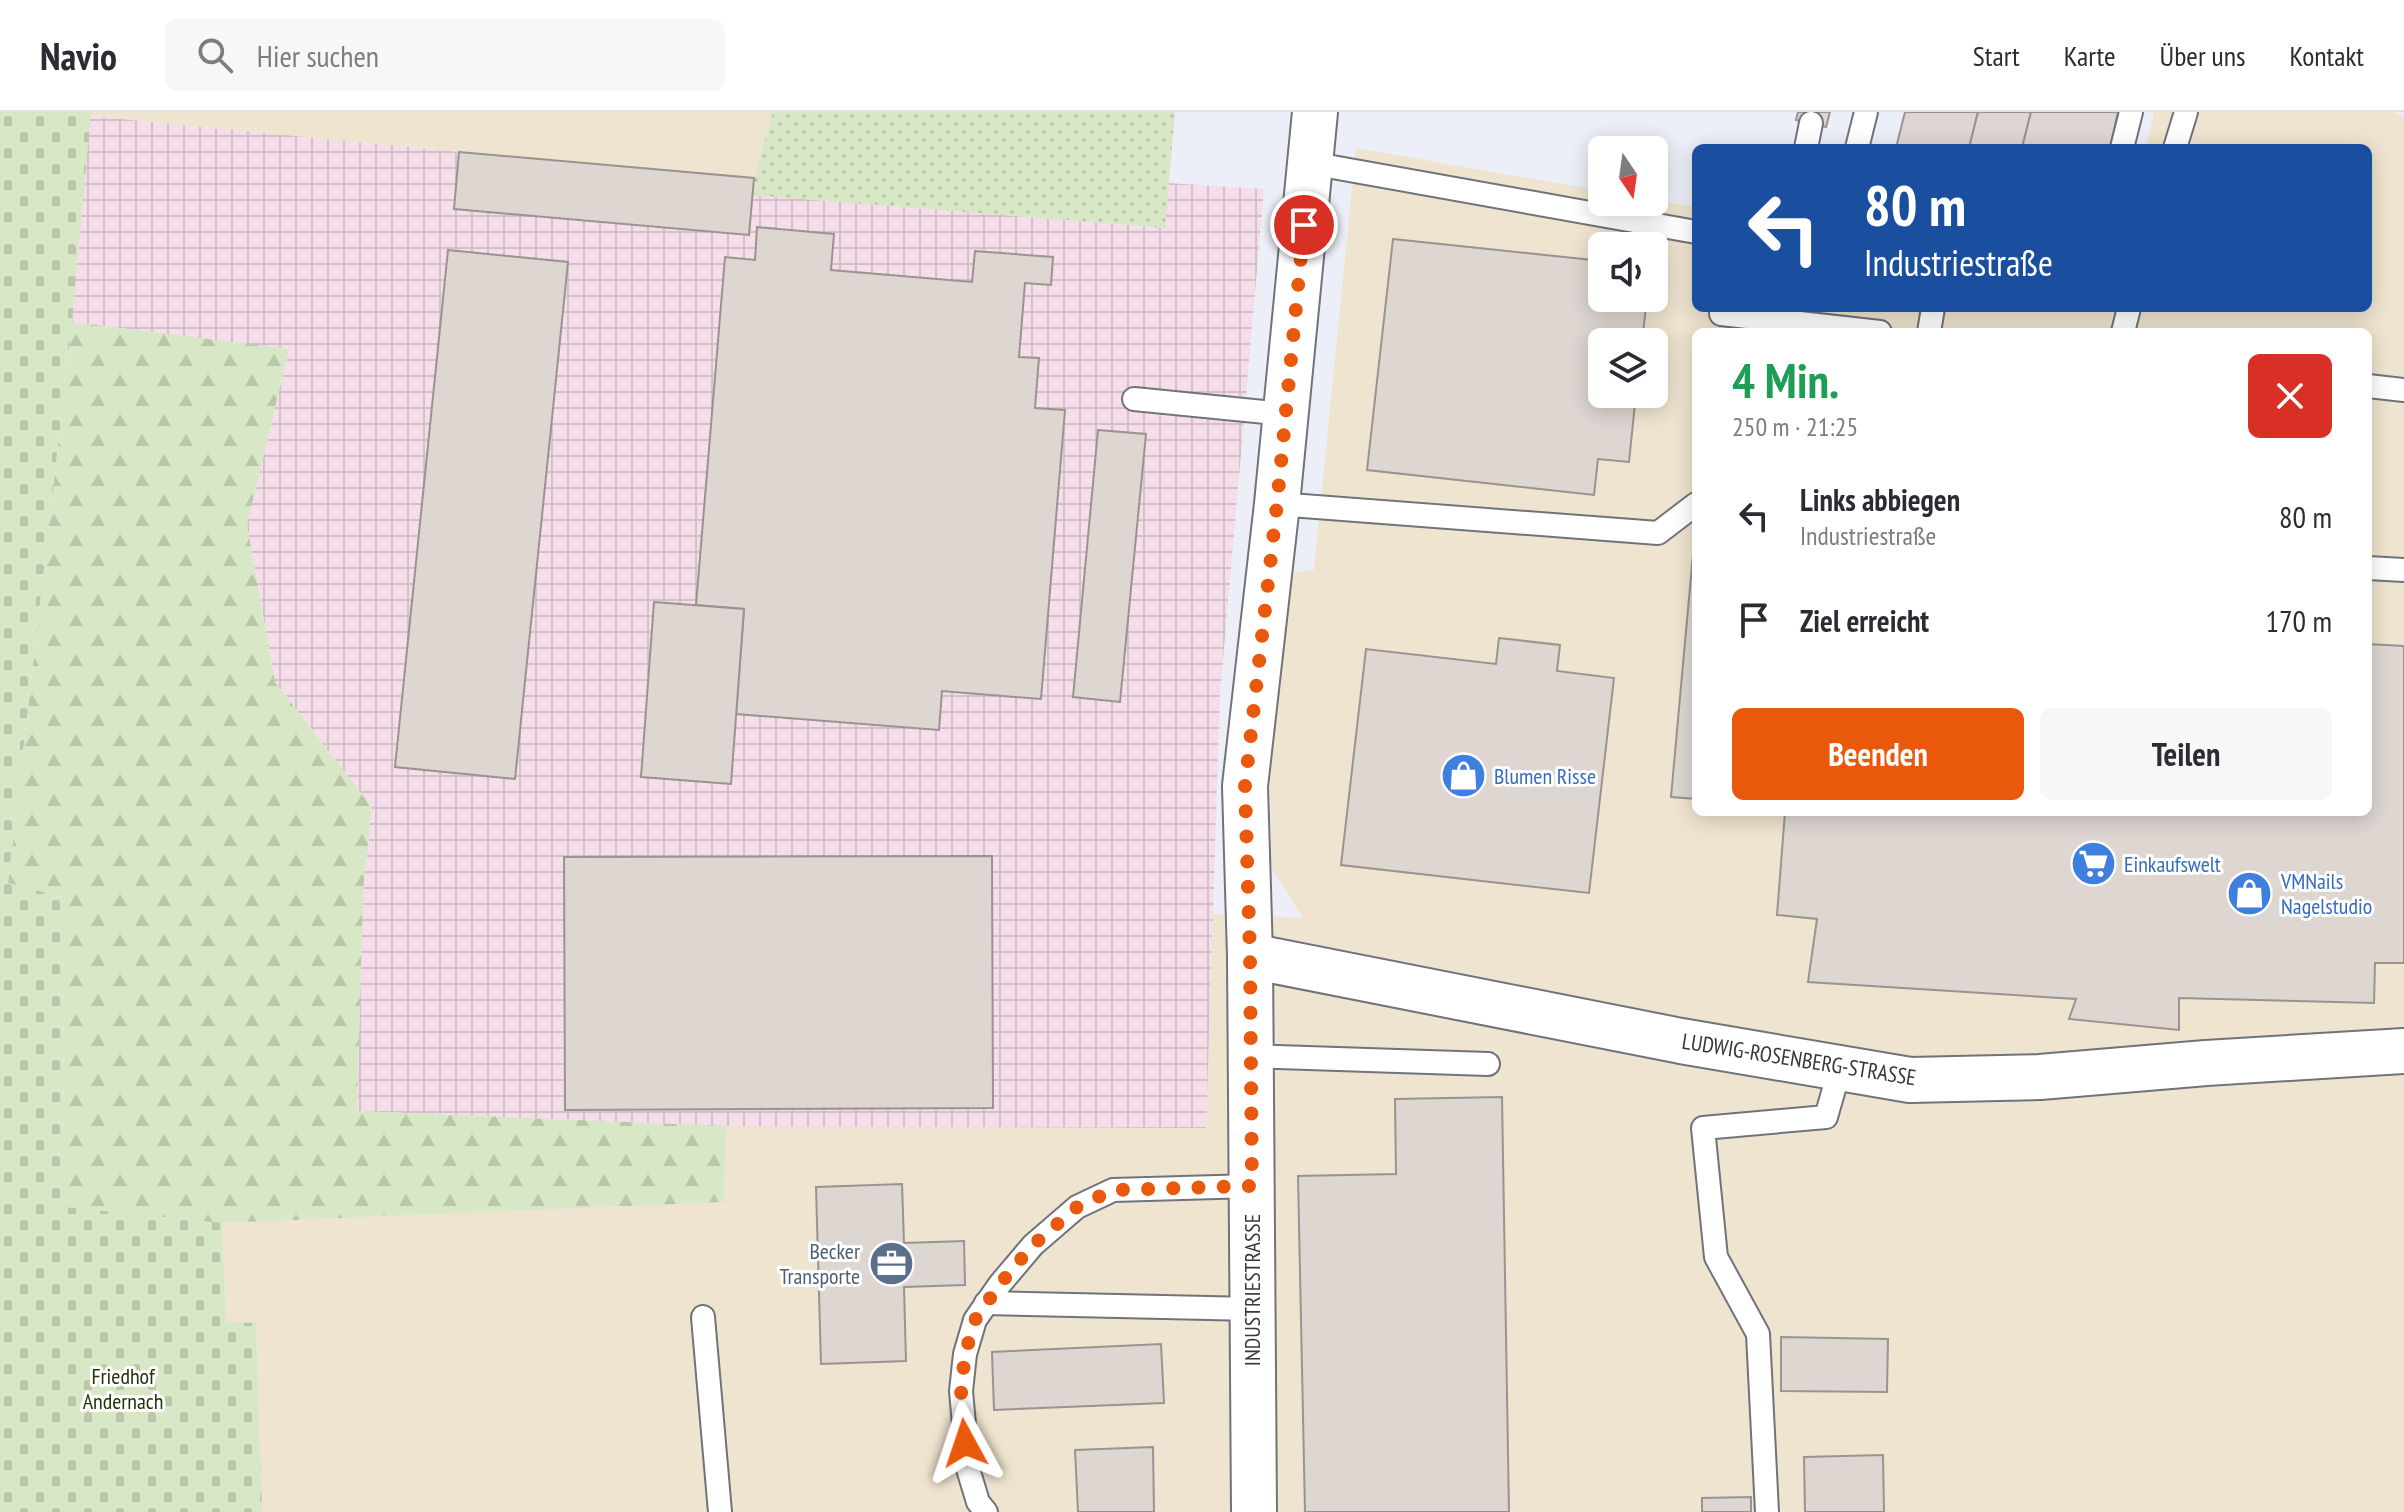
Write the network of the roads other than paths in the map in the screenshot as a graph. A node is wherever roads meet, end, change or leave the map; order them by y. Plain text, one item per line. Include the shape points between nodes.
1 (1315, 112) edge
2 (1866, 112) edge
3 (2131, 112) edge
4 (2186, 112) edge
5 (1811, 123) dead end
6 (1807, 144) edge
7 (1858, 144) edge
8 (2123, 144) edge
9 (2176, 144) edge
10 (1310, 163) junction
11 (1692, 231) edge
12 (1720, 318) edge
13 (1834, 328) edge
14 (2372, 386) edge
15 (2404, 390) edge
16 (1134, 399) dead end
17 (1285, 414) junction
18 (1277, 504) junction
19 (1692, 507) edge
20 (2372, 568) edge
21 (2404, 570) edge
22 (1250, 956) junction
23 (2404, 1051) edge
24 (1250, 1056) junction
25 (1488, 1064) dead end
26 (1840, 1068) junction
27 (1252, 1186) junction
28 (986, 1303) junction
29 (1253, 1309) junction
30 (703, 1317) dead end
31 (720, 1512) edge
32 (986, 1512) edge
33 (1254, 1512) edge
34 (1767, 1512) edge

1 - 10 street, INDUSTRIESTRASSE
2 - 7 lane
3 - 8 lane
4 - 9 lane
5 - 6 lane
10 - 11 lane
10 - 17 street, INDUSTRIESTRASSE
12 - 13 lane
14 - 15 lane
16 - 17 lane
17 - 18 street, INDUSTRIESTRASSE
18 - 19 lane via 1658,533
18 - 22 street, INDUSTRIESTRASSE via 1245,786
20 - 21 lane
22 - 24 street, INDUSTRIESTRASSE
22 - 26 street, LUDWIG-ROSENBERG-STRASSE
23 - 26 street, LUDWIG-ROSENBERG-STRASSE via 2040,1077 1910,1080
24 - 25 lane
24 - 27 street, INDUSTRIESTRASSE
26 - 34 lane via 1826,1117 1703,1128 1716,1257 1758,1334
27 - 28 lane via 1113,1190 1077,1207 1033,1245
27 - 29 street, INDUSTRIESTRASSE
28 - 29 lane
28 - 32 lane via 965,1354 961,1391 968,1469
29 - 33 street, INDUSTRIESTRASSE
30 - 31 lane

